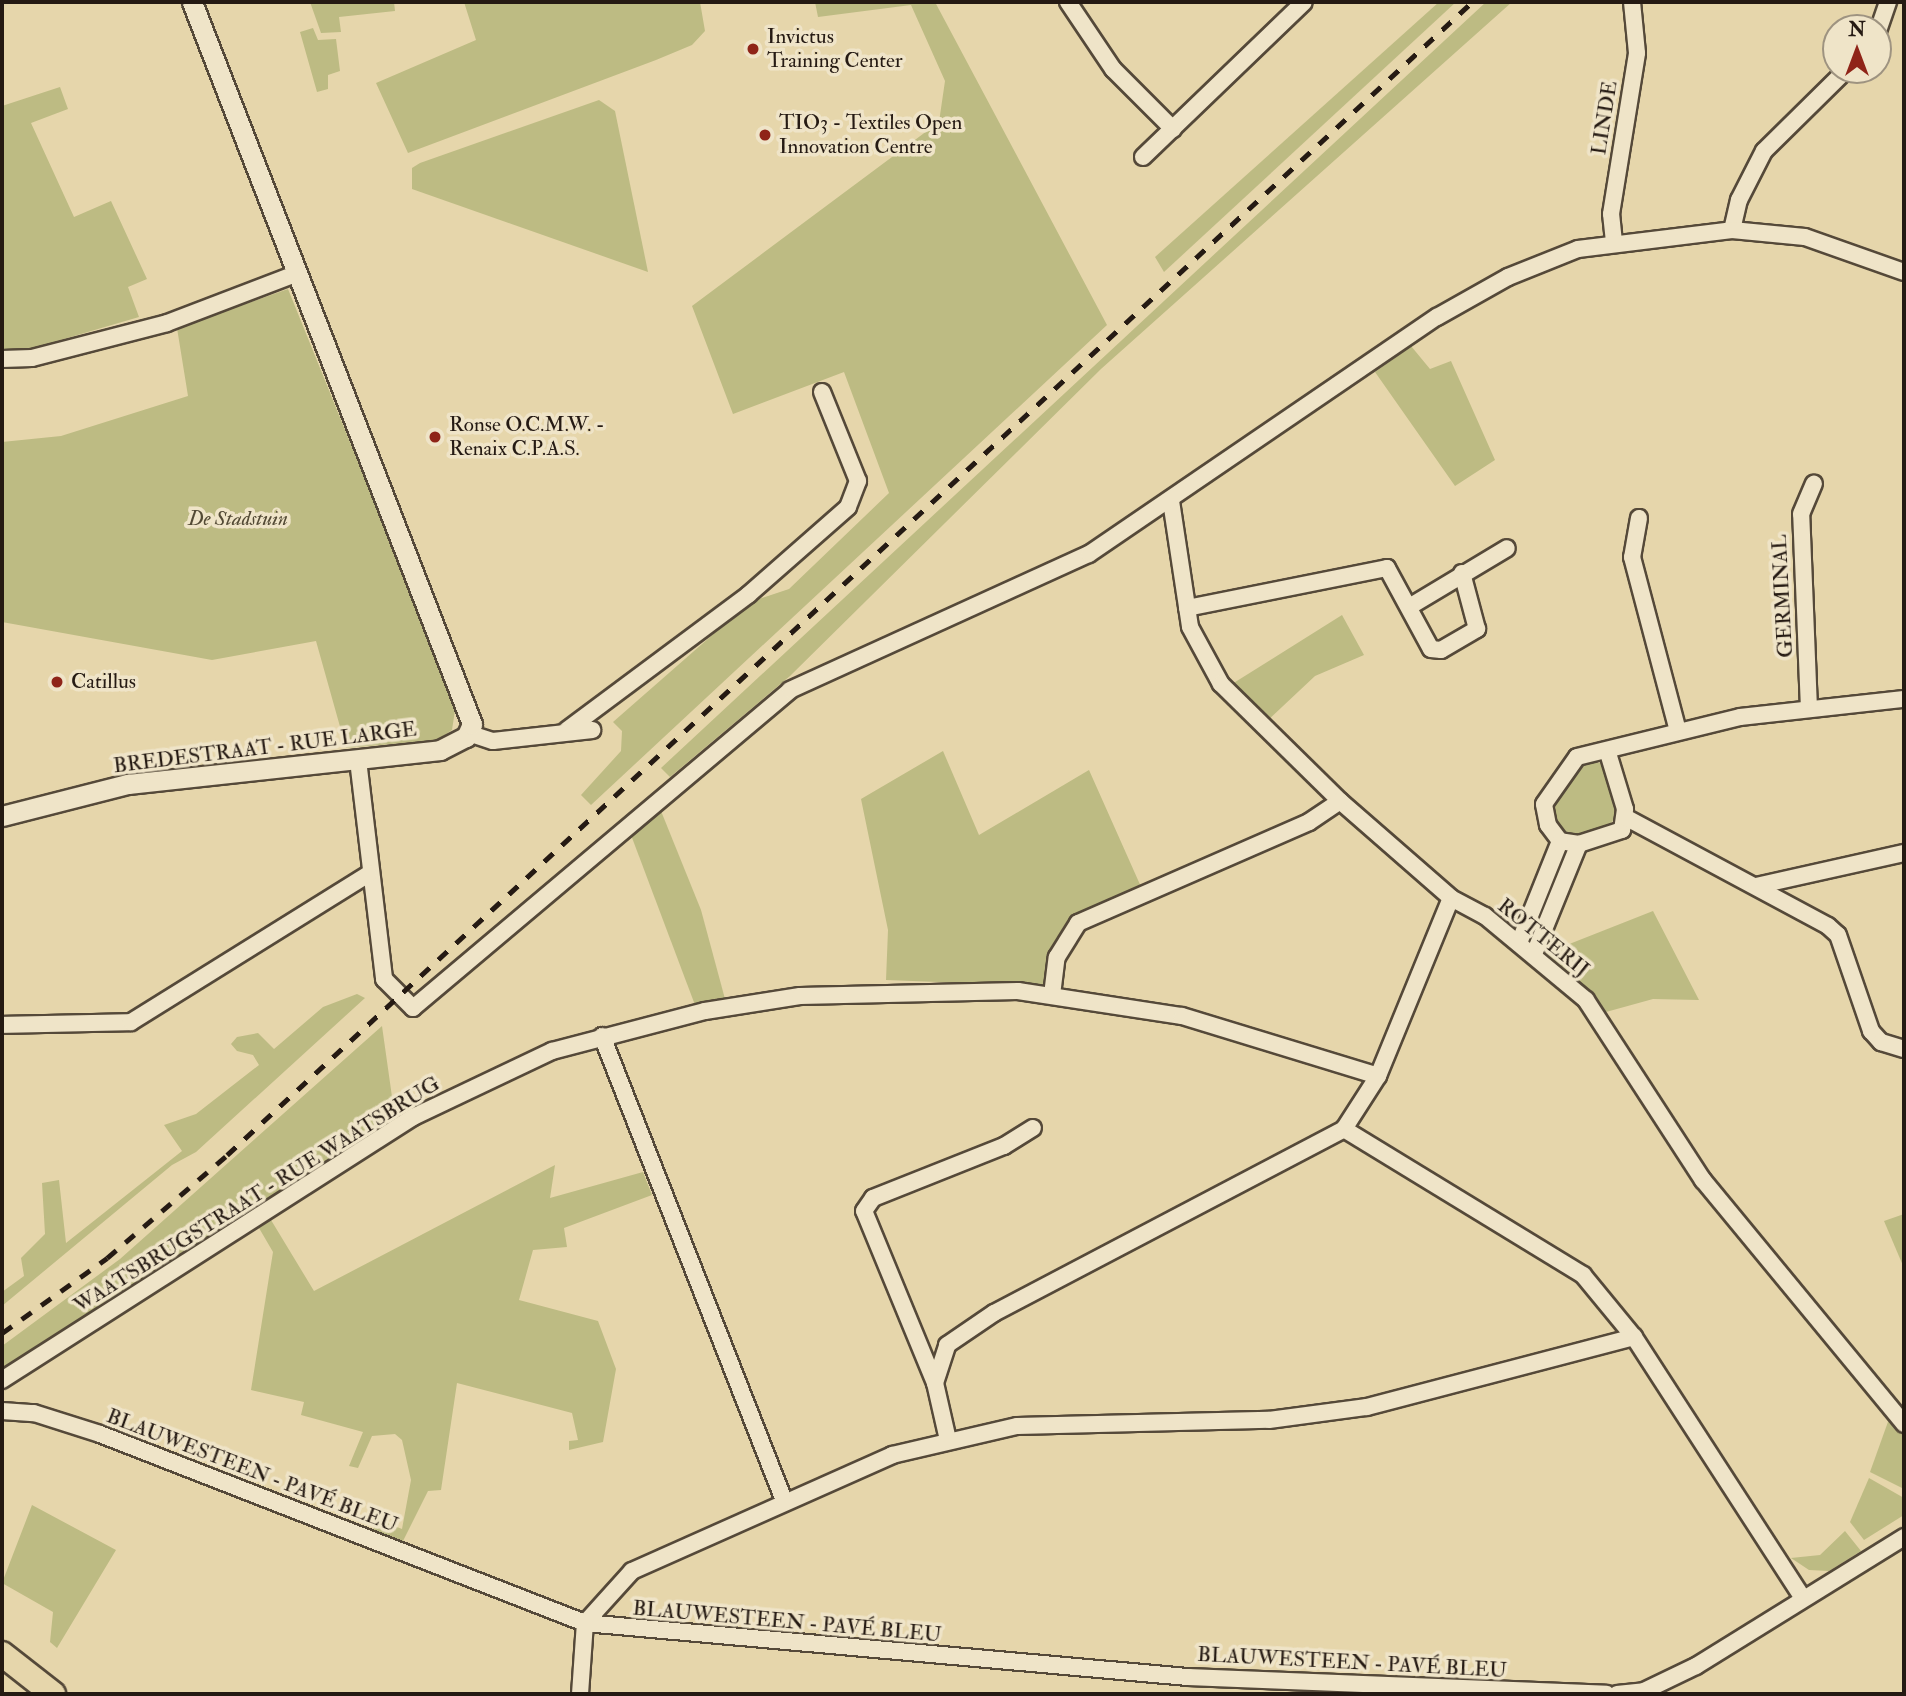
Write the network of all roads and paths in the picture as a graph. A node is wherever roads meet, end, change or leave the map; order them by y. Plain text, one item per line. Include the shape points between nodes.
1 (192, 2) edge
2 (1304, 2) edge
3 (1632, 2) edge
4 (1077, 6) edge
5 (1832, 84) edge
6 (1173, 129) junction
7 (1143, 158) dead end
8 (1732, 230) junction
9 (1614, 242) junction
10 (1904, 272) edge
11 (298, 273) junction
12 (2, 359) edge
13 (822, 392) dead end
14 (1814, 484) dead end
15 (1171, 501) junction
16 (1639, 518) dead end
17 (1507, 548) dead end
18 (1462, 573) junction
19 (1409, 607) junction
20 (1187, 608) junction
21 (1904, 699) edge
22 (1809, 709) junction
23 (567, 730) junction
24 (592, 730) dead end
25 (1678, 731) junction
26 (468, 733) junction
27 (1608, 753) junction
28 (358, 760) junction
29 (1340, 801) junction
30 (2, 816) edge
31 (1625, 817) junction
32 (1560, 841) junction
33 (1579, 845) junction
34 (1904, 853) edge
35 (369, 874) junction
36 (1756, 886) junction
37 (1451, 898) junction
38 (1520, 943) junction
39 (1534, 954) junction
40 (1052, 995) junction
41 (2, 1025) edge
42 (602, 1036) junction
43 (1904, 1049) edge
44 (1378, 1076) junction
45 (1033, 1128) dead end
46 (1344, 1129) junction
47 (1634, 1337) junction
48 (2, 1380) edge
49 (934, 1383) junction
50 (2, 1411) edge
51 (1904, 1424) edge
52 (948, 1440) junction
53 (783, 1499) junction
54 (1904, 1537) edge
55 (1803, 1598) junction
56 (585, 1623) junction
57 (2, 1654) edge
58 (1644, 1693) edge
59 (53, 1694) edge
60 (580, 1694) edge
61 (1607, 1694) edge
62 (1617, 1694) edge

1 - 11 street
2 - 6 street
3 - 9 street, LINDE via 1637,53 1611,214
4 - 6 street via 1113,69
5 - 8 street via 1764,151 1739,200
6 - 7 street
8 - 9 street
8 - 10 street via 1805,237
9 - 15 street via 1559,255 1455,306
11 - 12 street via 167,323 32,358
11 - 26 street via 469,707
13 - 23 street via 858,481 848,507 748,595
14 - 22 street, GERMINAL via 1801,514
15 - 20 street, ROTTERIJ
15 - 35 street via 1069,565 797,685 413,1008 386,983
16 - 25 street via 1632,556
17 - 18 street
18 - 19 street
18 - 19 street via 1477,620 1472,637 1431,649
19 - 20 street via 1387,568
20 - 29 street, ROTTERIJ via 1196,641 1221,684
21 - 22 street
22 - 25 street
23 - 24 street
23 - 26 street via 493,741
25 - 27 street
26 - 28 street, BREDESTRAAT - RUE LARGE via 452,746
27 - 31 street
27 - 32 street via 1577,757 1549,791 1548,825
28 - 30 street, BREDESTRAAT - RUE LARGE via 128,785
28 - 35 street
29 - 37 street, ROTTERIJ
29 - 40 street via 1309,822 1078,923 1057,957
31 - 33 street via 1622,830
31 - 36 street
32 - 33 street
32 - 38 street
33 - 39 street
34 - 36 street
35 - 41 street via 131,1022
36 - 43 street via 1838,935 1871,1031 1881,1042
37 - 38 street, ROTTERIJ
37 - 44 street
38 - 39 street, ROTTERIJ
39 - 51 street, ROTTERIJ via 1599,1016 1703,1180
40 - 42 street, WAATSBRUGSTRAAT - RUE WAATSBRUG via 964,990 800,996
40 - 44 street, WAATSBRUGSTRAAT - RUE WAATSBRUG via 1249,1032
42 - 48 street, WAATSBRUGSTRAAT - RUE WAATSBRUG via 539,1056 413,1117
42 - 53 street
44 - 46 street
45 - 49 street via 1004,1146 873,1198 864,1210
46 - 47 street via 1583,1275
46 - 49 street via 993,1313 947,1345
47 - 52 street via 1367,1407 1269,1420 1094,1420
47 - 55 street
49 - 52 street
50 - 56 street, BLAUWESTEEN - PAVÉ BLEU via 34,1413 100,1434
52 - 53 street
53 - 56 street via 632,1571
54 - 55 street
55 - 58 street
56 - 60 street
56 - 61 street, BLAUWESTEEN - PAVÉ BLEU via 1177,1676
57 - 59 main road
58 - 62 street

